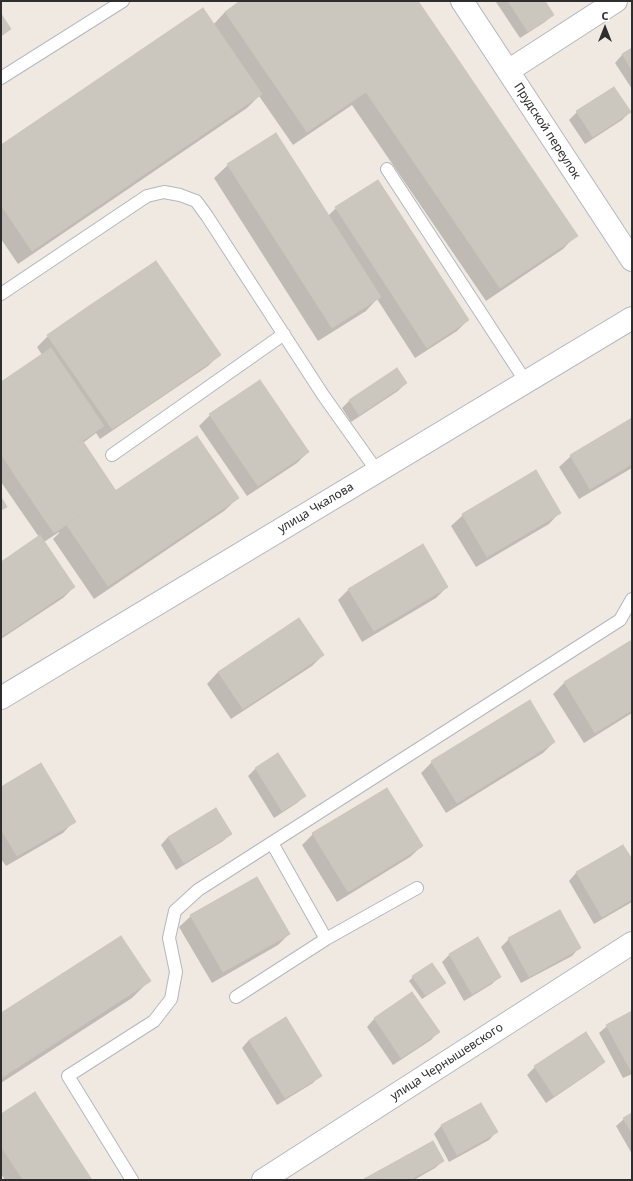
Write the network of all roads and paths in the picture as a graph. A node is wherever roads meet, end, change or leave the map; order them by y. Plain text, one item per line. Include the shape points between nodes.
1 (123, 1) edge
2 (462, 1) edge
3 (616, 1) edge
4 (508, 71) junction
5 (1, 78) edge
6 (387, 169) dead end
7 (632, 260) edge
8 (1, 294) edge
9 (632, 318) edge
10 (284, 334) junction
11 (526, 382) junction
12 (112, 454) dead end
13 (377, 471) junction
14 (632, 599) edge
15 (1, 698) edge
16 (272, 843) junction
17 (416, 888) dead end
18 (326, 939) junction
19 (632, 943) edge
20 (236, 997) dead end
21 (132, 1180) edge
22 (263, 1180) edge

1 - 5 lane
2 - 4 street, Прудской переулок
3 - 4 street
4 - 7 street, Прудской переулок
6 - 11 lane
8 - 10 lane via 147,196 164,192 196,201
9 - 11 street, улица Чкалова
10 - 12 lane
10 - 13 lane
11 - 13 street, улица Чкалова
13 - 15 street, улица Чкалова
14 - 16 lane via 620,620
16 - 18 lane
16 - 21 lane via 198,890 175,911 169,938 176,972 171,999 154,1021 68,1076
17 - 18 lane
18 - 20 lane
19 - 22 street, улица Чернышевского

